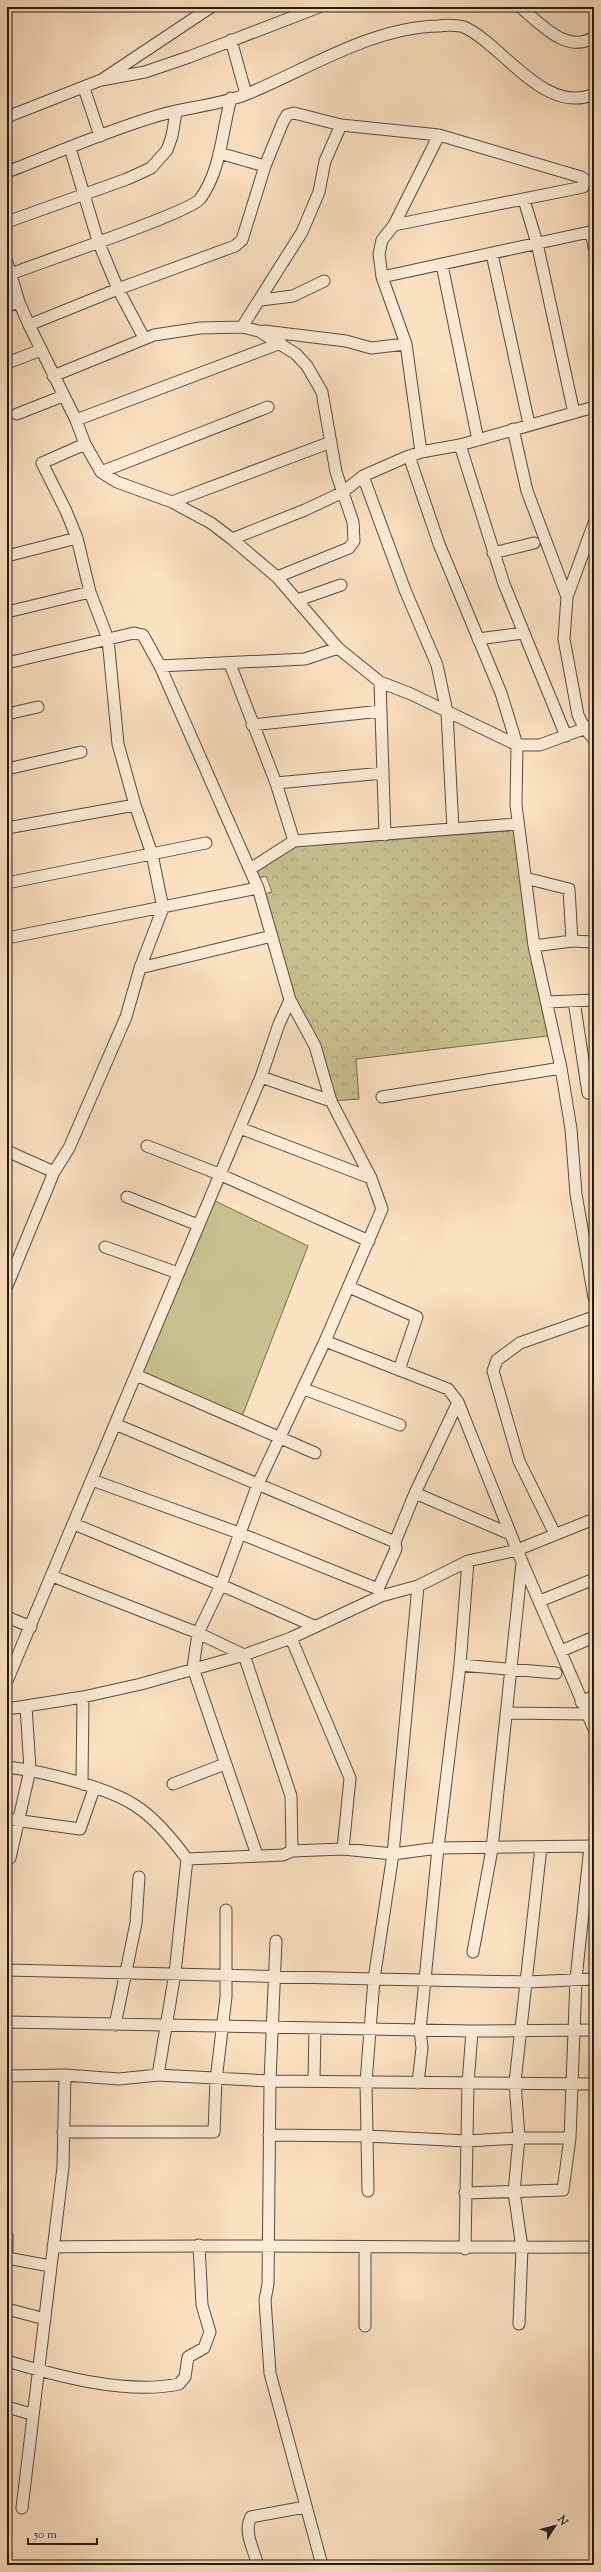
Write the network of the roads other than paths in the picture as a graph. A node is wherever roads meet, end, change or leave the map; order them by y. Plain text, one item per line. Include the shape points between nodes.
1 (211, 7) edge
2 (294, 7) edge
3 (319, 7) edge
4 (520, 7) edge
5 (287, 18) junction
6 (594, 37) edge
7 (231, 40) junction
8 (101, 80) junction
9 (84, 88) junction
10 (246, 94) junction
11 (594, 94) edge
12 (231, 98) junction
13 (176, 112) junction
14 (7, 117) edge
15 (341, 125) junction
16 (439, 135) junction
17 (100, 136) junction
18 (70, 148) junction
19 (219, 153) junction
20 (265, 166) junction
21 (7, 172) edge
22 (581, 176) junction
23 (594, 179) edge
24 (83, 194) junction
25 (524, 200) junction
26 (7, 222) edge
27 (394, 225) junction
28 (592, 232) edge
29 (98, 241) junction
30 (537, 243) junction
31 (594, 247) edge
32 (492, 254) junction
33 (7, 262) edge
34 (442, 265) junction
35 (11, 274) junction
36 (382, 277) junction
37 (324, 281) dead end
38 (118, 289) junction
39 (261, 300) junction
40 (19, 302) junction
41 (7, 306) edge
42 (29, 325) junction
43 (242, 327) junction
44 (144, 338) junction
45 (278, 339) junction
46 (406, 344) junction
47 (41, 350) junction
48 (7, 363) edge
49 (53, 376) junction
50 (63, 396) junction
51 (268, 407) dead end
52 (594, 407) edge
53 (574, 413) junction
54 (17, 414) dead end
55 (76, 420) junction
56 (529, 424) junction
57 (513, 430) junction
58 (478, 440) junction
59 (331, 442) junction
60 (85, 444) junction
61 (460, 445) junction
62 (421, 452) junction
63 (409, 456) junction
64 (101, 472) junction
65 (363, 476) junction
66 (343, 492) junction
67 (172, 502) junction
68 (594, 524) edge
69 (77, 538) junction
70 (232, 539) junction
71 (534, 543) dead end
72 (493, 553) junction
73 (7, 556) edge
74 (277, 577) junction
75 (341, 585) dead end
76 (90, 592) junction
77 (568, 596) junction
78 (298, 600) junction
79 (7, 612) edge
80 (524, 633) junction
81 (108, 639) junction
82 (478, 639) junction
83 (338, 648) junction
84 (7, 663) edge
85 (230, 664) junction
86 (160, 666) junction
87 (380, 682) junction
88 (38, 707) dead end
89 (381, 711) junction
90 (447, 712) junction
91 (7, 714) edge
92 (252, 725) junction
93 (590, 727) edge
94 (566, 736) junction
95 (594, 739) edge
96 (517, 745) junction
97 (81, 752) dead end
98 (7, 769) edge
99 (383, 773) junction
100 (276, 783) junction
101 (135, 805) junction
102 (518, 824) junction
103 (7, 828) edge
104 (453, 829) junction
105 (385, 835) junction
106 (294, 841) junction
107 (206, 843) dead end
108 (152, 854) junction
109 (250, 869) junction
110 (525, 878) junction
111 (7, 884) edge
112 (258, 888) junction
113 (163, 908) junction
114 (272, 936) junction
115 (7, 938) edge
116 (572, 941) junction
117 (594, 942) edge
118 (534, 946) junction
119 (140, 968) junction
120 (290, 1000) junction
121 (594, 1000) edge
122 (574, 1001) junction
123 (547, 1002) junction
124 (561, 1068) junction
125 (261, 1077) junction
126 (594, 1093) edge
127 (382, 1097) dead end
128 (331, 1101) junction
129 (240, 1128) junction
130 (147, 1146) dead end
131 (7, 1151) edge
132 (54, 1172) junction
133 (219, 1174) junction
134 (371, 1178) junction
135 (127, 1197) dead end
136 (198, 1225) junction
137 (369, 1242) junction
138 (105, 1247) dead end
139 (178, 1272) junction
140 (7, 1286) edge
141 (349, 1287) junction
142 (594, 1298) edge
143 (594, 1317) edge
144 (325, 1341) junction
145 (399, 1370) junction
146 (136, 1375) junction
147 (304, 1389) junction
148 (458, 1402) junction
149 (115, 1424) junction
150 (400, 1425) dead end
151 (282, 1437) junction
152 (315, 1453) dead end
153 (92, 1480) junction
154 (258, 1484) junction
155 (415, 1493) junction
156 (594, 1519) edge
157 (74, 1524) junction
158 (239, 1533) junction
159 (510, 1534) junction
160 (555, 1534) junction
161 (395, 1542) junction
162 (517, 1550) junction
163 (468, 1561) junction
164 (522, 1562) junction
165 (52, 1576) junction
166 (594, 1579) edge
167 (221, 1585) junction
168 (418, 1586) junction
169 (379, 1593) junction
170 (540, 1601) junction
171 (7, 1617) edge
172 (314, 1626) junction
173 (31, 1627) junction
174 (198, 1633) junction
175 (594, 1637) edge
176 (292, 1638) junction
177 (561, 1651) junction
178 (244, 1654) junction
179 (460, 1666) junction
180 (193, 1668) junction
181 (512, 1671) junction
182 (556, 1673) dead end
183 (8, 1676) edge
184 (83, 1696) junction
185 (594, 1696) edge
186 (582, 1702) junction
187 (26, 1706) junction
188 (7, 1708) edge
189 (507, 1713) junction
190 (588, 1714) junction
191 (594, 1729) edge
192 (225, 1764) junction
193 (7, 1767) edge
194 (30, 1770) junction
195 (82, 1784) junction
196 (173, 1784) dead end
197 (94, 1789) junction
198 (7, 1819) edge
199 (19, 1820) junction
200 (592, 1846) edge
201 (541, 1847) junction
202 (438, 1848) junction
203 (492, 1849) junction
204 (343, 1850) junction
205 (292, 1851) junction
206 (393, 1854) junction
207 (257, 1855) junction
208 (10, 1858) dead end
209 (188, 1859) junction
210 (139, 1878) dead end
211 (226, 1910) dead end
212 (276, 1941) dead end
213 (473, 1952) dead end
214 (7, 1970) edge
215 (175, 1973) junction
216 (125, 1974) junction
217 (226, 1975) junction
218 (276, 1975) junction
219 (374, 1979) junction
220 (576, 1979) junction
221 (594, 1979) edge
222 (426, 1980) junction
223 (528, 1982) junction
224 (7, 2022) edge
225 (115, 2025) junction
226 (167, 2026) junction
227 (222, 2027) junction
228 (273, 2028) junction
229 (315, 2028) junction
230 (371, 2028) junction
231 (574, 2028) junction
232 (522, 2029) junction
233 (420, 2030) junction
234 (594, 2030) edge
235 (472, 2031) junction
236 (65, 2075) junction
237 (158, 2075) junction
238 (7, 2076) edge
239 (216, 2080) junction
240 (270, 2081) junction
241 (314, 2081) junction
242 (366, 2082) junction
243 (515, 2082) junction
244 (418, 2083) junction
245 (468, 2084) junction
246 (594, 2084) edge
247 (571, 2086) junction
248 (63, 2132) junction
249 (269, 2135) junction
250 (367, 2136) junction
251 (519, 2138) junction
252 (570, 2138) junction
253 (467, 2141) junction
254 (368, 2191) dead end
255 (514, 2192) junction
256 (465, 2193) junction
257 (7, 2236) edge
258 (199, 2245) junction
259 (53, 2247) junction
260 (268, 2247) junction
261 (365, 2247) junction
262 (594, 2247) edge
263 (522, 2248) junction
264 (465, 2249) junction
265 (7, 2258) edge
266 (50, 2266) junction
267 (7, 2309) edge
268 (45, 2320) junction
269 (519, 2324) dead end
270 (365, 2326) dead end
271 (7, 2361) edge
272 (40, 2371) junction
273 (7, 2407) edge
274 (31, 2414) junction
275 (305, 2507) junction
276 (22, 2508) dead end
277 (258, 2565) edge
278 (322, 2565) edge

1 - 8 street
2 - 5 street
3 - 5 street
4 - 6 street via 564,41 576,44
5 - 7 street
7 - 8 street via 145,72
7 - 10 street
8 - 9 street
9 - 14 street
9 - 17 street
10 - 11 street via 381,35 438,26 463,27 519,72 556,94 581,100
10 - 12 street
12 - 13 street
12 - 19 street
13 - 17 street
13 - 24 street via 172,136 166,150 151,168
15 - 16 street
15 - 20 street via 294,113 287,115
15 - 39 street via 325,161 318,192 302,232
16 - 22 street
16 - 27 street
17 - 18 street
18 - 21 street
18 - 24 street
19 - 20 street
19 - 29 street via 206,190 198,201 157,220
20 - 38 street via 242,240 235,246
22 - 23 street
22 - 25 street via 585,180 583,187
24 - 26 street
24 - 29 street
25 - 27 street
25 - 30 street
27 - 36 street via 382,240 379,254
28 - 30 street
28 - 31 street
29 - 35 street
29 - 38 street
30 - 32 street
30 - 53 street
32 - 34 street
32 - 56 street
33 - 35 street
34 - 36 street
34 - 58 street
35 - 40 street
36 - 46 street
37 - 39 street via 293,296
38 - 42 street
38 - 44 street
39 - 43 street
40 - 41 street
40 - 42 street
42 - 47 street
43 - 44 street via 200,328
43 - 45 street
44 - 49 street
45 - 46 street via 346,341 371,348
45 - 55 street
45 - 59 street via 307,366 322,392
46 - 62 street
47 - 48 street
47 - 49 street
49 - 50 street
50 - 54 street
50 - 55 street
51 - 64 street
52 - 53 street
53 - 56 street
55 - 60 street
56 - 57 street
57 - 58 street
57 - 77 street via 527,491
58 - 61 street
59 - 66 street via 336,472
59 - 67 street
60 - 64 street
60 - 69 street via 42,463
61 - 62 street
61 - 72 street
62 - 63 street
63 - 65 street
63 - 82 street via 439,544
64 - 67 street via 117,482
65 - 66 street
65 - 90 street via 405,590 437,665
66 - 70 street
66 - 74 street via 353,522 354,540 349,548
67 - 70 street via 210,523
68 - 77 street
69 - 73 street
69 - 76 street
70 - 74 street
71 - 72 street
72 - 80 street
74 - 78 street
75 - 78 street
76 - 79 street
76 - 81 street
77 - 93 street via 564,639 578,715
78 - 83 street
80 - 82 street
80 - 94 street
81 - 84 street
81 - 86 street via 139,633 146,639
81 - 101 street via 118,744
82 - 96 street via 501,693
83 - 85 street via 305,658
83 - 87 street
85 - 86 street
85 - 92 street
86 - 109 street
87 - 89 street
87 - 90 street
88 - 91 street
89 - 92 street
89 - 99 street
90 - 96 street
90 - 104 street
92 - 100 street
93 - 94 street
93 - 95 street
94 - 96 street via 540,745
96 - 102 street
97 - 98 street
99 - 100 street
99 - 105 street
100 - 106 street
101 - 103 street
101 - 108 street
102 - 104 street
102 - 110 street
104 - 105 street
105 - 106 street
106 - 109 street
107 - 108 street
108 - 111 street
108 - 113 street
109 - 112 street
110 - 116 street via 568,889
110 - 118 street
112 - 113 street
112 - 114 street
113 - 115 street
113 - 119 street
114 - 119 street
114 - 120 street
116 - 117 street
116 - 118 street
118 - 123 street
119 - 132 street via 126,1017 69,1148
120 - 125 street
120 - 128 street via 315,1046
121 - 122 street
122 - 123 street
122 - 126 street via 588,1094
123 - 124 street
124 - 127 street
124 - 142 street via 571,1129 576,1194
125 - 128 street
125 - 129 street
128 - 134 street
129 - 133 street
129 - 134 street
130 - 133 street
131 - 132 street
132 - 140 street
133 - 136 street
133 - 137 street
134 - 137 street via 382,1209
135 - 136 street
136 - 139 street
137 - 141 street
138 - 139 street
139 - 146 street
141 - 144 street
141 - 145 street via 417,1317
143 - 160 street via 520,1343 497,1360 493,1371 519,1461
144 - 145 street
144 - 147 street
145 - 148 street via 448,1389
146 - 149 street
146 - 151 street
147 - 150 street
147 - 151 street
148 - 155 street
148 - 159 street
149 - 153 street
149 - 154 street
151 - 152 street
151 - 154 street
153 - 157 street
153 - 158 street
154 - 158 street
154 - 161 street
155 - 159 street
155 - 161 street
156 - 160 street
157 - 165 street
157 - 167 street
158 - 167 street
158 - 169 street
159 - 162 street
160 - 162 street
161 - 169 street via 396,1549
162 - 163 street
162 - 164 street
163 - 168 street
163 - 179 street
164 - 170 street
164 - 181 street
165 - 173 street
165 - 174 street
166 - 170 street
167 - 172 street
167 - 174 street
168 - 169 street
168 - 206 street
169 - 172 street
170 - 177 street
171 - 173 street
172 - 176 street
173 - 183 street
174 - 178 street
174 - 180 street
175 - 177 street
176 - 178 street
176 - 204 street via 350,1778
177 - 186 street
178 - 180 street
178 - 205 street via 290,1796
179 - 181 street
179 - 202 street
180 - 184 street via 141,1684
180 - 192 street
181 - 182 street
181 - 189 street
184 - 187 street
184 - 195 street
185 - 186 street
186 - 190 street
187 - 188 street
187 - 194 street
189 - 190 street
189 - 203 street
190 - 191 street
192 - 196 street
192 - 207 street
193 - 194 street
194 - 195 street
194 - 199 street
195 - 197 street
197 - 199 street via 80,1829
197 - 209 street via 118,1796 144,1812
198 - 199 street
199 - 208 street
200 - 201 street
200 - 220 street
201 - 203 street
201 - 223 street
202 - 203 street
202 - 206 street
202 - 222 street
203 - 213 street
204 - 205 street
204 - 206 street
205 - 207 street via 283,1855
206 - 219 street
207 - 209 street
209 - 215 street
210 - 216 street via 136,1923
211 - 217 street
212 - 218 street
214 - 216 street
215 - 216 street
215 - 217 street
215 - 226 street
216 - 225 street
217 - 218 street
217 - 227 street
218 - 219 street
218 - 228 street
219 - 222 street
219 - 230 street
220 - 221 street
220 - 223 street
220 - 231 street
222 - 223 street
222 - 233 street
223 - 232 street
224 - 225 street
225 - 226 street
226 - 227 street
226 - 237 street
227 - 228 street
227 - 239 street
228 - 229 street
228 - 240 street
229 - 230 street
229 - 241 street
230 - 233 street
230 - 242 street
231 - 232 street
231 - 234 street
231 - 247 street
232 - 235 street
232 - 243 street
233 - 235 street
233 - 244 street via 422,2048
235 - 245 street
236 - 237 street via 119,2079
236 - 238 street
236 - 248 street
237 - 239 street
239 - 240 street
239 - 248 street via 214,2132
240 - 241 street
240 - 249 street
241 - 242 street
242 - 244 street
242 - 250 street
243 - 245 street
243 - 247 street
243 - 251 street
244 - 245 street
245 - 253 street
246 - 247 street
247 - 252 street
248 - 259 street via 62,2167
249 - 250 street
249 - 260 street
250 - 253 street
250 - 254 street
251 - 252 street
251 - 253 street
251 - 255 street
252 - 255 street via 563,2190
253 - 256 street
255 - 256 street
255 - 263 street
256 - 264 street
257 - 265 street
258 - 259 street
258 - 260 street
258 - 272 street via 202,2305 210,2332 204,2348 188,2357 184,2377 179,2384 150,2388
259 - 266 street
260 - 261 street
260 - 275 street via 265,2300 270,2373
261 - 264 street
261 - 270 street
262 - 263 street
263 - 264 street
263 - 269 street
265 - 266 street
266 - 268 street
267 - 268 street
268 - 272 street
271 - 272 street
272 - 274 street
273 - 274 street
274 - 276 street
275 - 277 street via 251,2517 247,2523 248,2532
275 - 278 street

